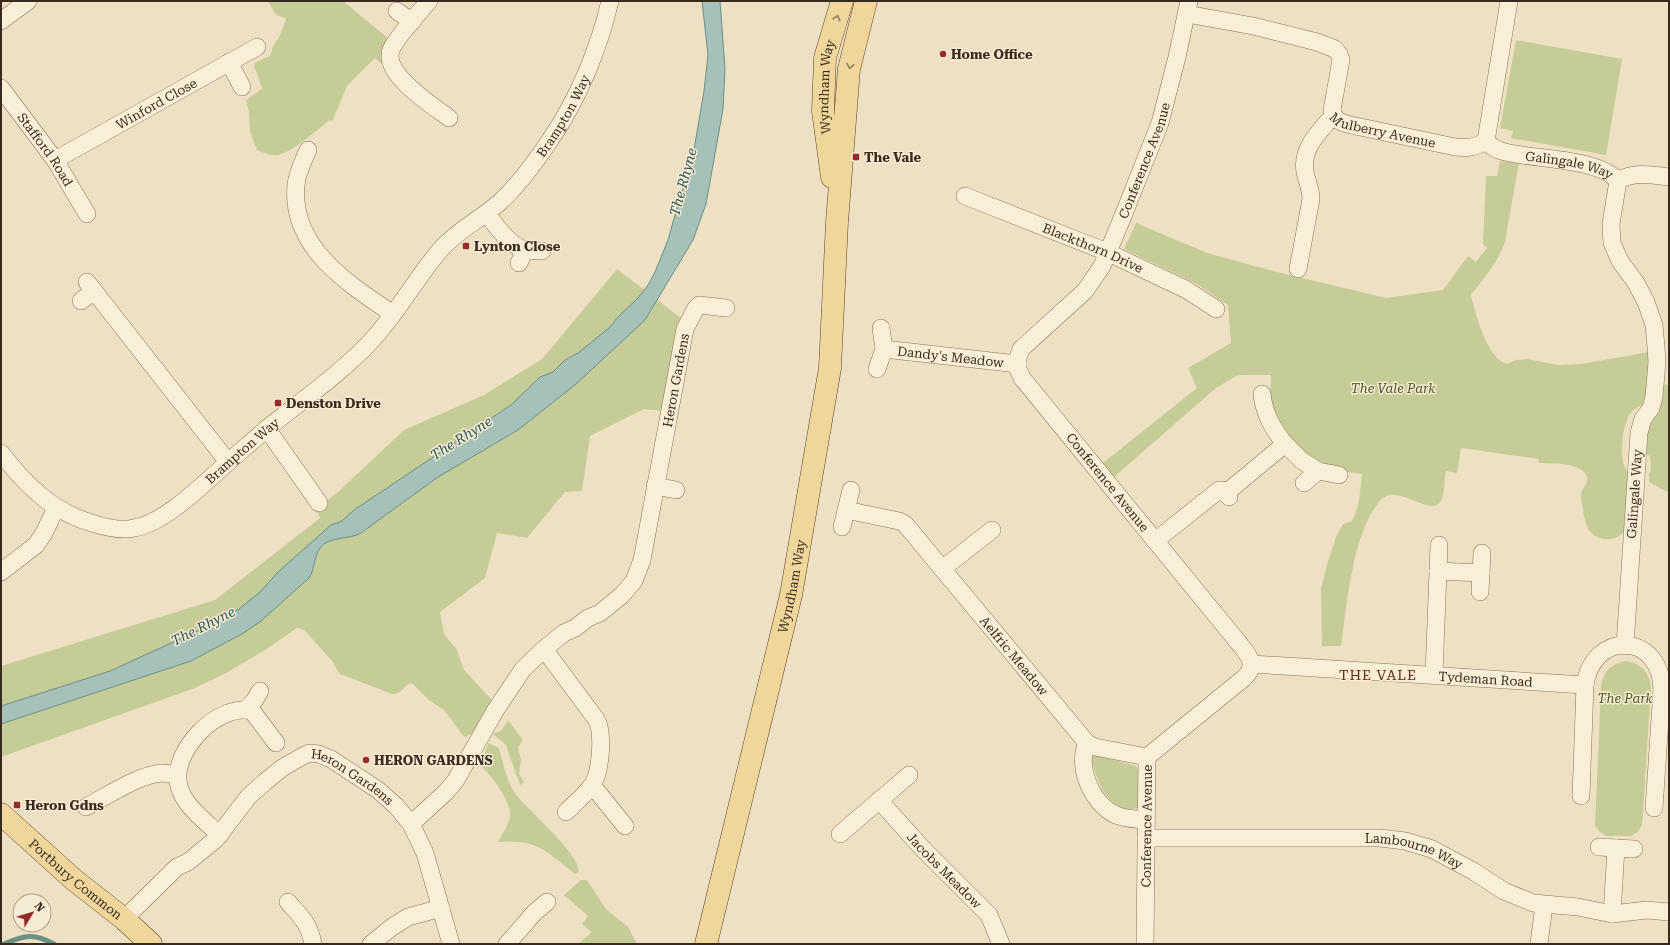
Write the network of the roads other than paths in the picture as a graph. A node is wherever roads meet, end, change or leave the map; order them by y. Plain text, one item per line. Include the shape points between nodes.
1 (28, 1) edge
2 (429, 1) edge
3 (610, 1) edge
4 (842, 1) edge
5 (866, 1) edge
6 (1509, 1) edge
7 (1188, 8) edge
8 (397, 11) dead end
9 (1, 21) edge
10 (412, 22) junction
11 (258, 46) dead end
12 (229, 62) junction
13 (242, 87) dead end
14 (1, 88) edge
15 (1333, 116) junction
16 (449, 118) dead end
17 (1486, 141) junction
18 (308, 150) dead end
19 (55, 160) junction
20 (1669, 177) edge
21 (1618, 182) junction
22 (966, 196) dead end
23 (486, 213) junction
24 (87, 214) dead end
25 (837, 222) junction
26 (542, 251) dead end
27 (1108, 252) junction
28 (1298, 269) dead end
29 (81, 301) dead end
30 (726, 308) dead end
31 (1216, 309) dead end
32 (393, 314) junction
33 (881, 328) dead end
34 (1663, 347) edge
35 (884, 349) junction
36 (1018, 364) junction
37 (877, 369) dead end
38 (1262, 394) dead end
39 (267, 429) junction
40 (1285, 444) junction
41 (1, 453) edge
42 (228, 462) junction
43 (1318, 471) junction
44 (1339, 474) dead end
45 (1304, 484) dead end
46 (655, 486) junction
47 (676, 490) dead end
48 (851, 490) dead end
49 (319, 503) dead end
50 (56, 508) junction
51 (846, 510) junction
52 (842, 527) dead end
53 (992, 530) dead end
54 (1155, 541) junction
55 (1439, 545) dead end
56 (1482, 553) dead end
57 (942, 569) junction
58 (1438, 571) junction
59 (1, 572) edge
60 (1481, 573) junction
61 (1480, 592) dead end
62 (1625, 646) junction
63 (544, 648) junction
64 (1252, 664) junction
65 (1434, 674) junction
66 (1585, 685) junction
67 (1666, 690) edge
68 (260, 691) dead end
69 (245, 710) junction
70 (276, 743) dead end
71 (1087, 743) junction
72 (1147, 757) junction
73 (177, 775) junction
74 (909, 775) dead end
75 (592, 785) junction
76 (1581, 796) dead end
77 (880, 800) junction
78 (86, 807) dead end
79 (1654, 808) dead end
80 (566, 812) dead end
81 (1, 814) edge
82 (1146, 820) junction
83 (411, 824) junction
84 (625, 826) dead end
85 (840, 834) dead end
86 (220, 835) junction
87 (1146, 838) junction
88 (1634, 848) dead end
89 (288, 902) dead end
90 (547, 902) dead end
91 (1544, 905) junction
92 (441, 908) junction
93 (1669, 912) edge
94 (1612, 914) junction
95 (124, 919) junction
96 (151, 944) edge
97 (313, 944) edge
98 (371, 944) edge
99 (451, 944) edge
100 (507, 944) edge
101 (706, 944) edge
102 (1001, 944) edge
103 (1145, 944) edge
104 (1539, 944) edge

1 - 9 street
2 - 10 street
3 - 23 street, Brampton Way via 585,74 560,126 519,181
25 -> 4 main road, Wyndham Way via 823,111 825,58
5 -> 25 main road, Wyndham Way via 849,69
6 - 17 street
7 - 15 street, Mulberry Avenue via 1335,49 1341,60 1332,108
7 - 27 street, Conference Avenue via 1160,123
8 - 10 street
10 - 16 street via 390,52 392,65 405,82
11 - 12 street, Winford Close
12 - 13 street
12 - 19 street, Winford Close
14 - 19 street, Stafford Road
15 - 17 street, Mulberry Avenue via 1351,126 1455,147 1469,148
15 - 28 street via 1314,138 1306,153 1305,170 1311,199
17 - 21 street, Galingale Way via 1492,147 1508,153 1592,166 1612,175
18 - 32 street via 296,184 298,212 303,227 315,249 336,274
19 - 24 street, Stafford Road
20 - 21 street via 1634,175
21 - 34 street, Galingale Way via 1611,224 1612,243 1620,261 1646,302
22 - 27 street, Blackthorn Drive
23 - 26 street via 522,256
23 - 32 street, Brampton Way via 457,234 441,250
25 - 101 main road, Wyndham Way via 830,368 791,595
27 - 31 street, Blackthorn Drive via 1187,290
27 - 36 street, Conference Avenue via 1100,270 1085,291 1021,349
29 - 42 street via 91,286
30 - 46 street, Heron Gardens via 699,305 685,329
32 - 39 street, Brampton Way via 361,352
33 - 35 street, Dandy's Meadow
34 - 62 street, Galingale Way via 1657,362 1651,408 1643,419 1639,433
35 - 36 street, Dandy's Meadow
35 - 37 street, Dandy's Meadow
36 - 54 street, Conference Avenue via 1022,378
38 - 40 street via 1269,420
39 - 42 street, Brampton Way
39 - 49 street
40 - 43 street via 1301,460
40 - 54 street via 1227,495 1223,490 1219,490
41 - 50 street, Brampton Way via 27,485
42 - 50 street, Brampton Way via 179,505 142,526 128,529 111,528 79,519
43 - 44 street
43 - 45 street
46 - 47 street
46 - 63 street, Heron Gardens via 642,560 634,581 600,613 564,632
48 - 51 street
50 - 59 street via 36,545
51 - 52 street
51 - 57 street, Aelfric Meadow via 903,523
53 - 57 street
54 - 64 street, Conference Avenue via 1238,642
55 - 58 street
56 - 60 street
57 - 71 street, Aelfric Meadow
58 - 60 street
58 - 65 street
60 - 61 street
62 - 66 street via 1601,652 1591,664
62 - 67 street via 1638,648 1651,656 1660,670
63 - 75 street via 599,725 599,762
63 - 83 street, Heron Gardens via 510,686 456,780
64 - 65 street, Tydeman Road
64 - 72 street, Conference Avenue via 1251,670 1244,678
65 - 66 street, Tydeman Road
66 - 76 street
67 - 79 street
68 - 69 street
69 - 70 street via 254,713
69 - 73 street via 224,715 202,730 186,749 179,763
71 - 72 street via 1095,747
71 - 82 street via 1084,764 1092,794 1115,814
72 - 82 street, Conference Avenue
73 - 78 street via 161,773 145,777
73 - 86 street via 180,790 189,804
74 - 77 street
75 - 80 street
75 - 84 street
77 - 85 street
77 - 102 street, Jacobs Meadow via 922,848 989,915
81 - 95 main road, Portbury Common via 73,880
82 - 87 street, Conference Avenue
83 - 86 street, Heron Gardens via 396,806 373,787 326,756 311,753 292,762 256,789
83 - 92 street, Heron Gardens via 425,853
86 - 95 street, Heron Gardens via 188,862 177,867
87 - 91 street, Lambourne Way via 1380,838 1405,841 1440,852 1512,895 1527,902
87 - 103 street, Conference Avenue
88 - 94 street via 1608,847
89 - 97 street via 306,923
90 - 100 street
91 - 94 street, Lambourne Way via 1578,907
91 - 104 street
92 - 98 street via 408,917
92 - 99 street, Heron Gardens
93 - 94 street, Lambourne Way
95 - 96 main road, Portbury Common

